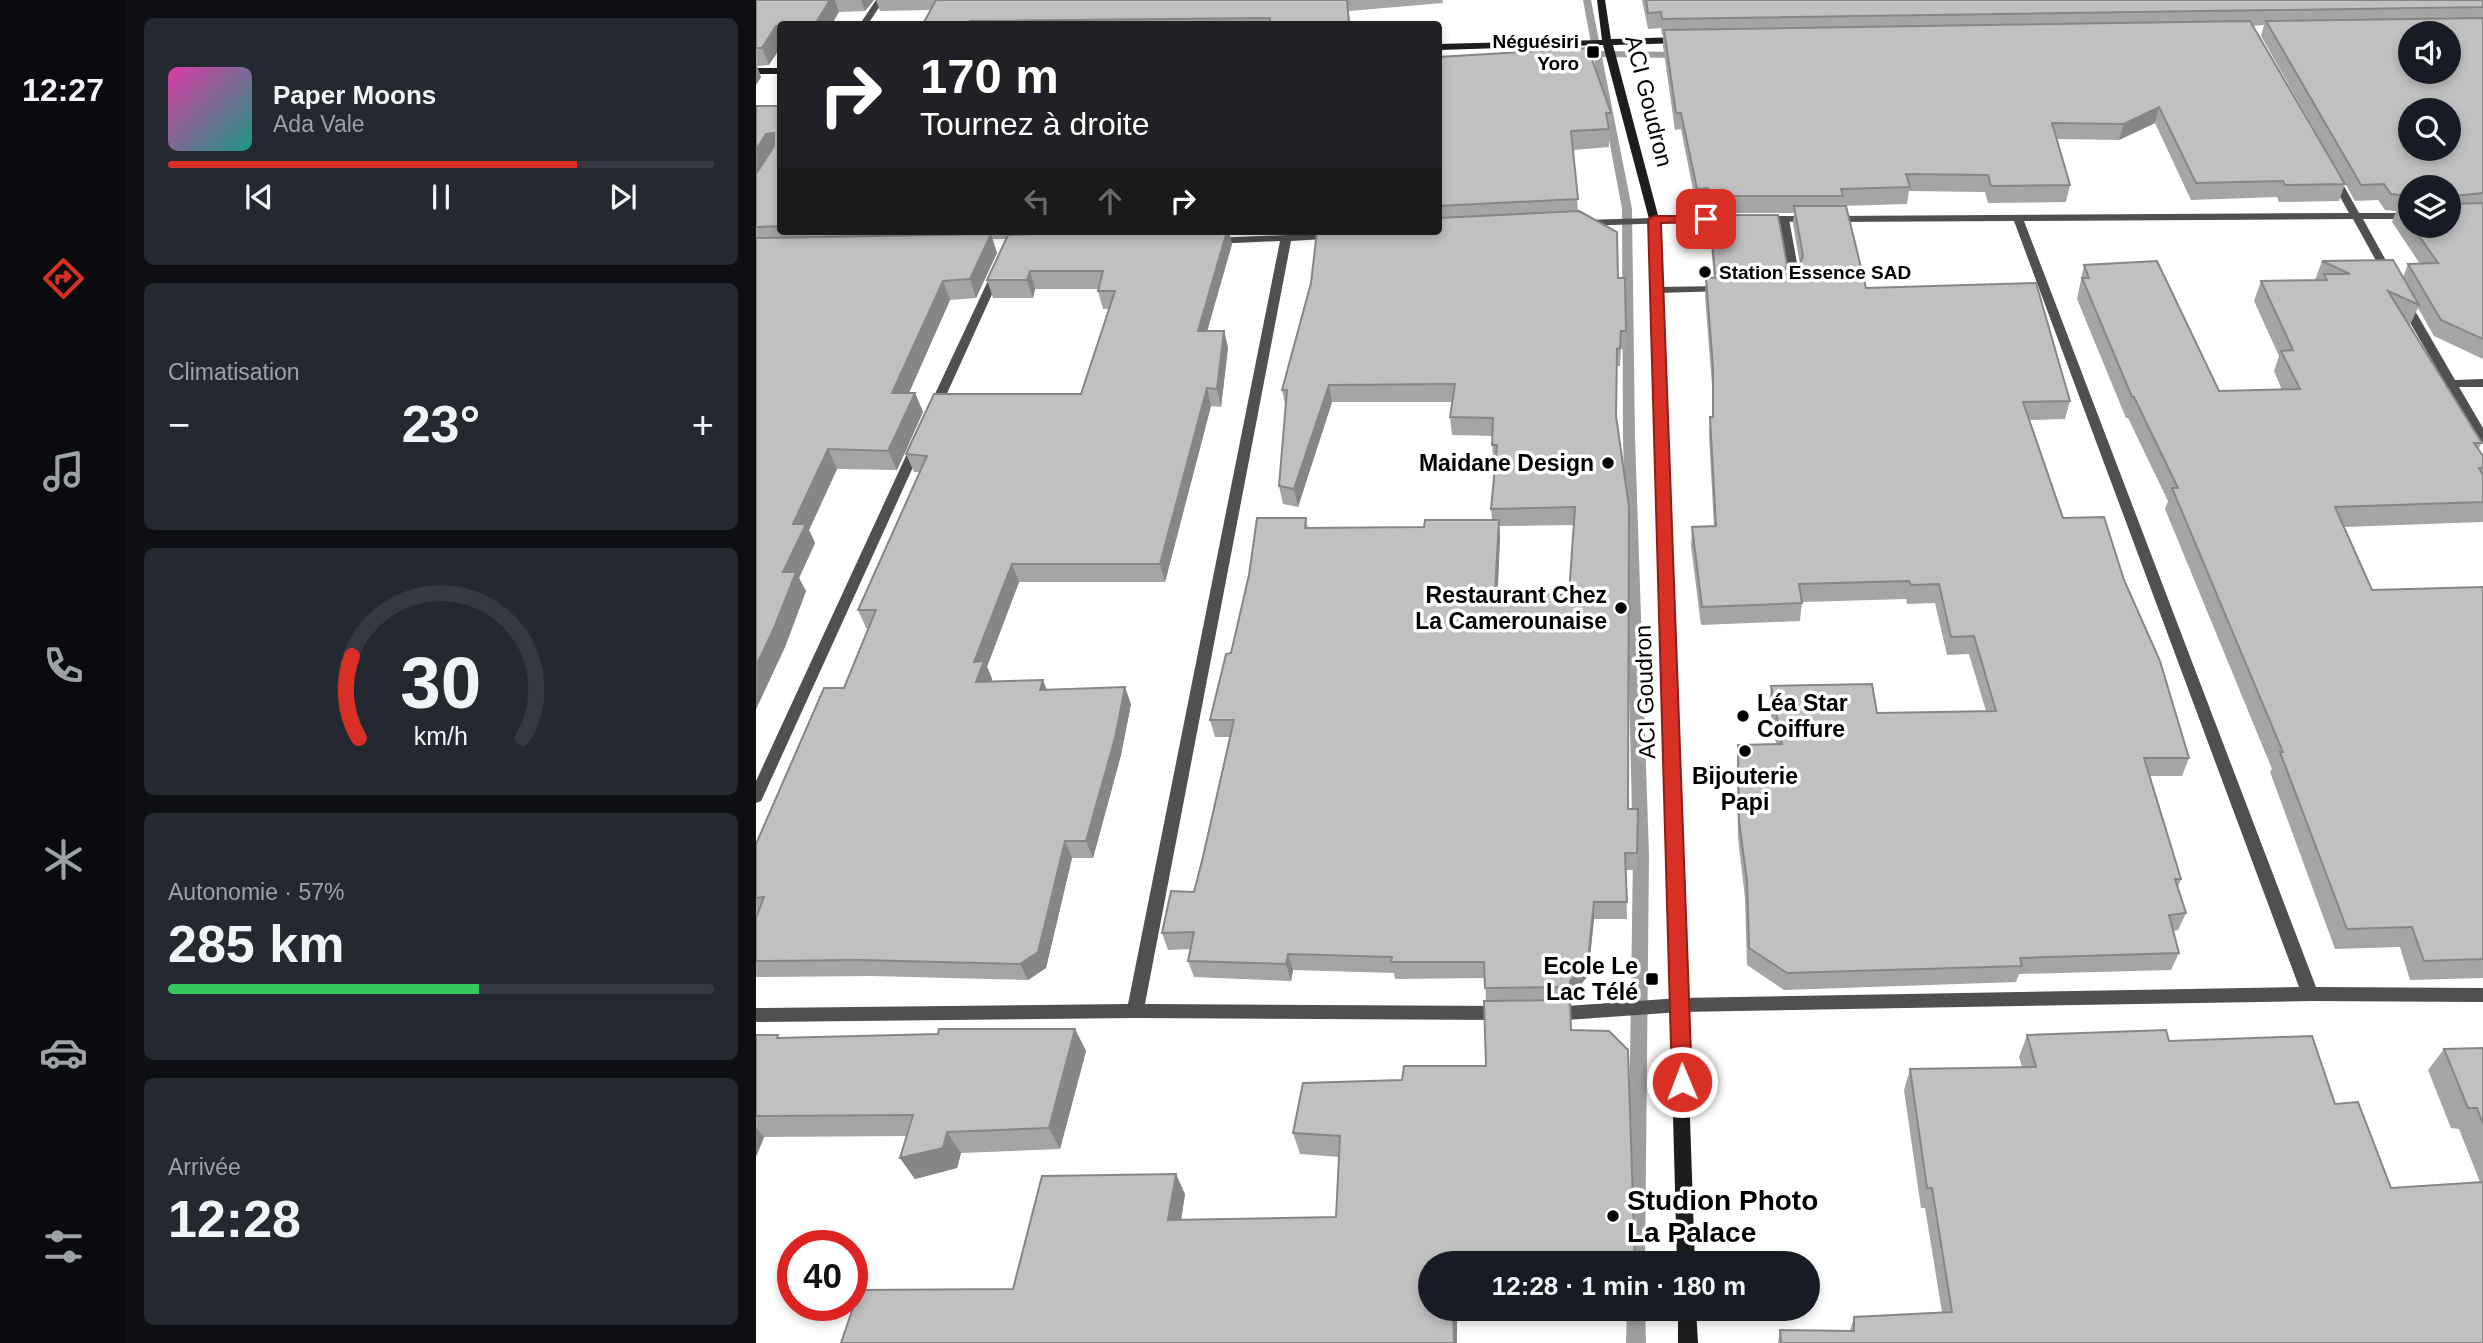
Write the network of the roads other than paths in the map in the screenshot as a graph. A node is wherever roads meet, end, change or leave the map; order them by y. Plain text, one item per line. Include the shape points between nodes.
1 (880, 0) edge
2 (1601, 0) edge
3 (866, 21) edge
4 (1689, 40) edge
5 (1607, 41) junction
6 (1442, 47) edge
7 (756, 71) edge
8 (777, 71) edge
9 (2331, 172) edge
10 (2398, 216) edge
11 (2357, 218) junction
12 (1654, 219) junction
13 (1784, 219) junction
14 (2018, 219) junction
15 (1573, 223) edge
16 (1350, 235) edge
17 (1286, 238) junction
18 (1203, 241) edge
19 (1003, 259) edge
20 (1770, 288) edge
21 (1732, 289) edge
22 (1657, 290) junction
23 (2483, 383) edge
24 (2450, 384) junction
25 (2483, 438) edge
26 (756, 797) edge
27 (2310, 994) junction
28 (2483, 995) edge
29 (1680, 1005) junction
30 (1135, 1011) junction
31 (756, 1015) edge
32 (1686, 1251) edge
33 (1687, 1321) edge
34 (1688, 1343) edge

1 - 3 street
2 - 5 street, ACI Goudron
4 - 5 street
5 - 6 street
5 - 12 street, ACI Goudron
7 - 8 street
9 - 11 street
10 - 11 street
11 - 14 street
11 - 24 street
12 - 13 street
12 - 15 street
12 - 22 street, ACI Goudron
13 - 14 street
13 - 20 street via 1794,274 1791,283
14 - 27 street
16 - 17 street
17 - 18 street
17 - 30 street
19 - 26 street
21 - 22 street
22 - 29 street, ACI Goudron
23 - 24 street
24 - 25 street
27 - 28 street
27 - 29 street
29 - 30 street via 1524,1014
29 - 32 street, ACI Goudron
30 - 31 street
33 - 34 street

